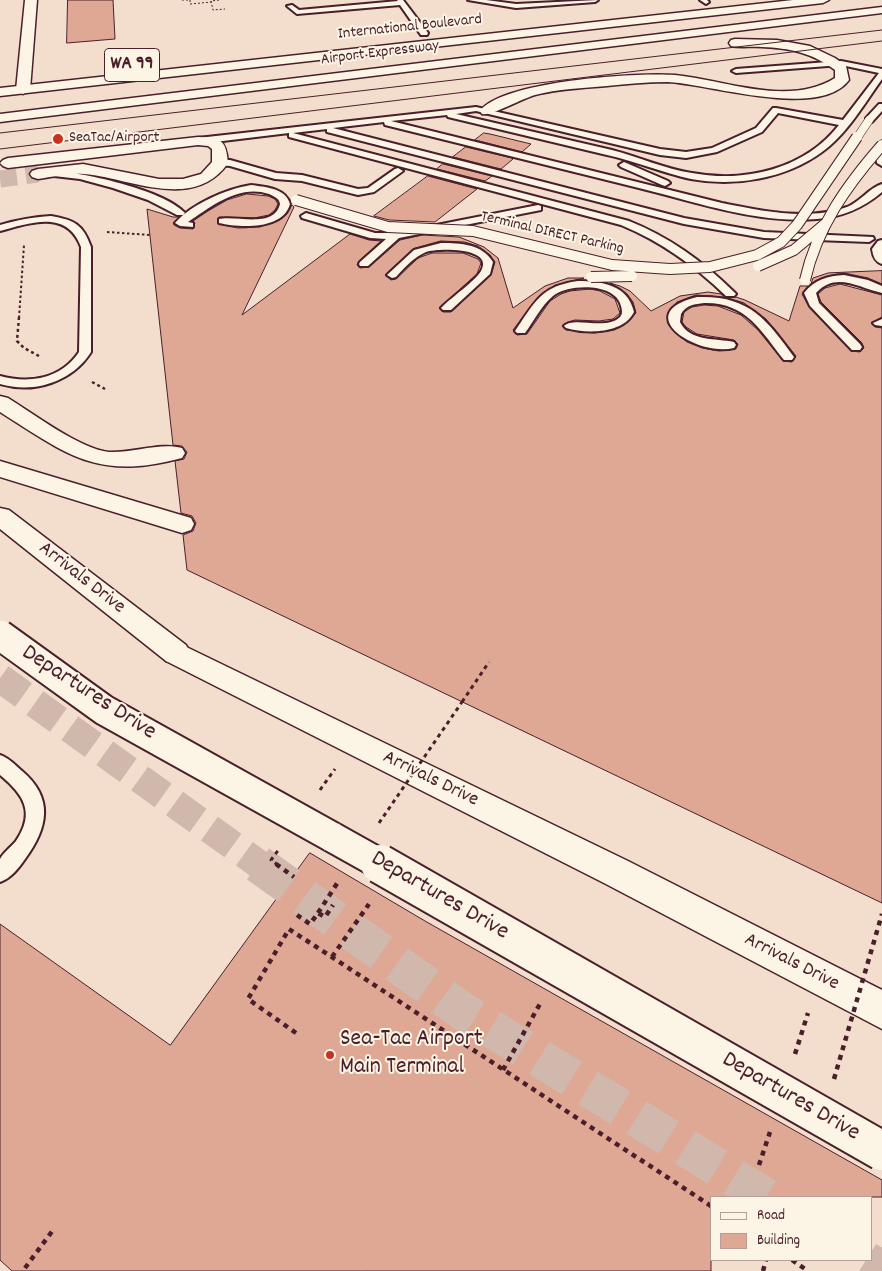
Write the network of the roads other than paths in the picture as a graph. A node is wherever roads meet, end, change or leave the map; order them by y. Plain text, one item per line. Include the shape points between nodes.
1 (31, 0) edge
2 (413, 0) edge
3 (470, 0) edge
4 (489, 0) edge
5 (526, 0) edge
6 (541, 0) edge
7 (595, 0) edge
8 (722, 0) edge
9 (823, 0) edge
10 (401, 1) edge
11 (704, 1) edge
12 (290, 6) dead end
13 (882, 10) edge
14 (882, 15) edge
15 (765, 26) junction
16 (424, 33) junction
17 (801, 34) dead end
18 (506, 35) junction
19 (697, 44) junction
20 (392, 47) junction
21 (836, 64) junction
22 (410, 68) junction
23 (736, 71) dead end
24 (882, 72) edge
25 (0, 79) edge
26 (23, 83) junction
27 (0, 92) edge
28 (882, 106) edge
29 (454, 111) junction
30 (487, 111) junction
31 (436, 113) junction
32 (418, 115) junction
33 (0, 118) edge
34 (396, 118) junction
35 (373, 121) junction
36 (354, 123) junction
37 (844, 123) junction
38 (334, 125) junction
39 (316, 128) junction
40 (298, 130) junction
41 (277, 132) junction
42 (252, 135) junction
43 (198, 141) junction
44 (882, 145) edge
45 (628, 151) junction
46 (680, 155) junction
47 (8, 163) dead end
48 (220, 163) junction
49 (882, 163) edge
50 (398, 171) junction
51 (677, 172) junction
52 (42, 175) junction
53 (665, 184) junction
54 (611, 186) junction
55 (882, 187) edge
56 (92, 190) dead end
57 (296, 200) dead end
58 (708, 202) junction
59 (591, 204) junction
60 (538, 208) junction
61 (180, 213) dead end
62 (676, 213) junction
63 (757, 213) junction
64 (306, 216) dead end
65 (223, 221) dead end
66 (825, 224) junction
67 (189, 225) dead end
68 (707, 226) junction
69 (0, 228) edge
70 (730, 230) junction
71 (396, 236) junction
72 (659, 237) junction
73 (869, 239) dead end
74 (882, 243) edge
75 (684, 253) junction
76 (882, 261) edge
77 (364, 264) dead end
78 (392, 275) dead end
79 (591, 277) dead end
80 (804, 280) dead end
81 (882, 290) edge
82 (730, 294) dead end
83 (447, 308) dead end
84 (570, 326) dead end
85 (521, 331) dead end
86 (730, 345) dead end
87 (856, 347) dead end
88 (788, 357) dead end
89 (0, 380) edge
90 (0, 403) edge
91 (174, 453) dead end
92 (0, 469) edge
93 (0, 516) edge
94 (182, 524) dead end
95 (0, 635) edge
96 (0, 763) edge
97 (0, 873) edge
98 (882, 1010) edge
99 (882, 1151) edge

1 - 26 main road
2 - 10 lane
3 - 4 lane
3 - 7 lane via 516,6
5 - 6 lane
8 - 11 main road, International Boulevard / WA 99
9 - 18 main road, International Boulevard / WA 99
10 - 12 lane via 297,12
10 - 16 lane
11 - 16 main road, International Boulevard / WA 99
13 - 15 main road
14 - 15 main road
15 - 22 main road, Airport Expressway
16 - 18 main road via 434,37
16 - 20 main road via 422,39
16 - 26 main road, International Boulevard / WA 99
17 - 19 main road
18 - 20 main road, International Boulevard / WA 99
19 - 21 main road via 791,46 814,52
19 - 22 main road via 569,58
20 - 26 main road, International Boulevard / WA 99
21 - 23 lane
21 - 24 lane
21 - 30 main road via 842,69 842,80 827,90 816,92 772,94 676,79 631,80 546,89 516,97
22 - 33 main road, Airport Expressway
24 - 37 lane
25 - 26 main road, International Boulevard / WA 99
26 - 27 main road, International Boulevard / WA 99
28 - 57 lane, Terminal DIRECT Parking, bridge via 797,225 781,242 743,260 710,267 662,269 612,265 473,231 383,225
29 - 30 lane
29 - 31 lane
29 - 45 lane
30 - 46 lane
31 - 32 lane
31 - 51 lane
32 - 34 lane
32 - 53 lane via 614,161
34 - 35 lane
34 - 53 lane
35 - 36 lane
35 - 58 lane
36 - 38 lane
36 - 54 lane
37 - 46 lane via 776,110 759,130 750,135 707,152
37 - 51 lane via 824,148 776,172 724,180
38 - 39 lane
38 - 62 lane via 652,204
39 - 40 lane
39 - 68 lane
40 - 41 lane
40 - 59 lane
41 - 42 lane
41 - 72 lane via 625,222
42 - 43 lane
42 - 50 lane
43 - 47 main road
43 - 48 main road via 212,142 219,147
44 - 49 lane
44 - 66 lane, bridge via 859,169
45 - 46 lane
45 - 51 lane
48 - 50 lane via 358,192 371,190
48 - 52 main road via 207,177 176,185 84,169
50 - 60 lane
52 - 56 lane
52 - 61 lane via 70,175 102,182 152,197
53 - 58 lane
54 - 62 lane
54 - 63 lane via 674,201
55 - 63 lane via 860,204 839,213 809,216
58 - 63 lane
59 - 70 lane via 651,219
59 - 72 lane via 632,221
60 - 71 lane
60 - 75 lane via 658,241
62 - 68 lane
64 - 71 lane via 374,236
65 - 67 lane via 240,224 264,221 282,212 285,201 281,196 262,189 236,190 216,198 180,223
66 - 79 lane, bridge via 794,250 769,262 735,272 683,278
66 - 80 lane, bridge
68 - 70 lane
69 - 89 lane via 38,219 63,221 81,231 86,247 82,359 49,380 22,384
70 - 73 lane via 764,235
71 - 77 lane
72 - 75 lane
74 - 76 lane via 877,249
75 - 82 lane
78 - 83 lane via 413,256 432,247 458,246 480,254 488,266 486,272
81 - 87 lane via 864,282 843,279 817,285 810,293 814,304
84 - 85 lane via 597,328 614,324 626,316 626,301 618,294 595,285 568,285 549,294
86 - 88 lane via 708,344 684,334 673,320 675,312 681,306 704,300 732,303 754,316
90 - 91 main road via 100,458
92 - 94 main road
93 - 98 main road, Arrivals Drive via 176,653 616,872
95 - 99 main road, Departures Drive, bridge via 104,710 394,870
96 - 97 lane via 26,787 33,800 35,817 30,837 19,855

